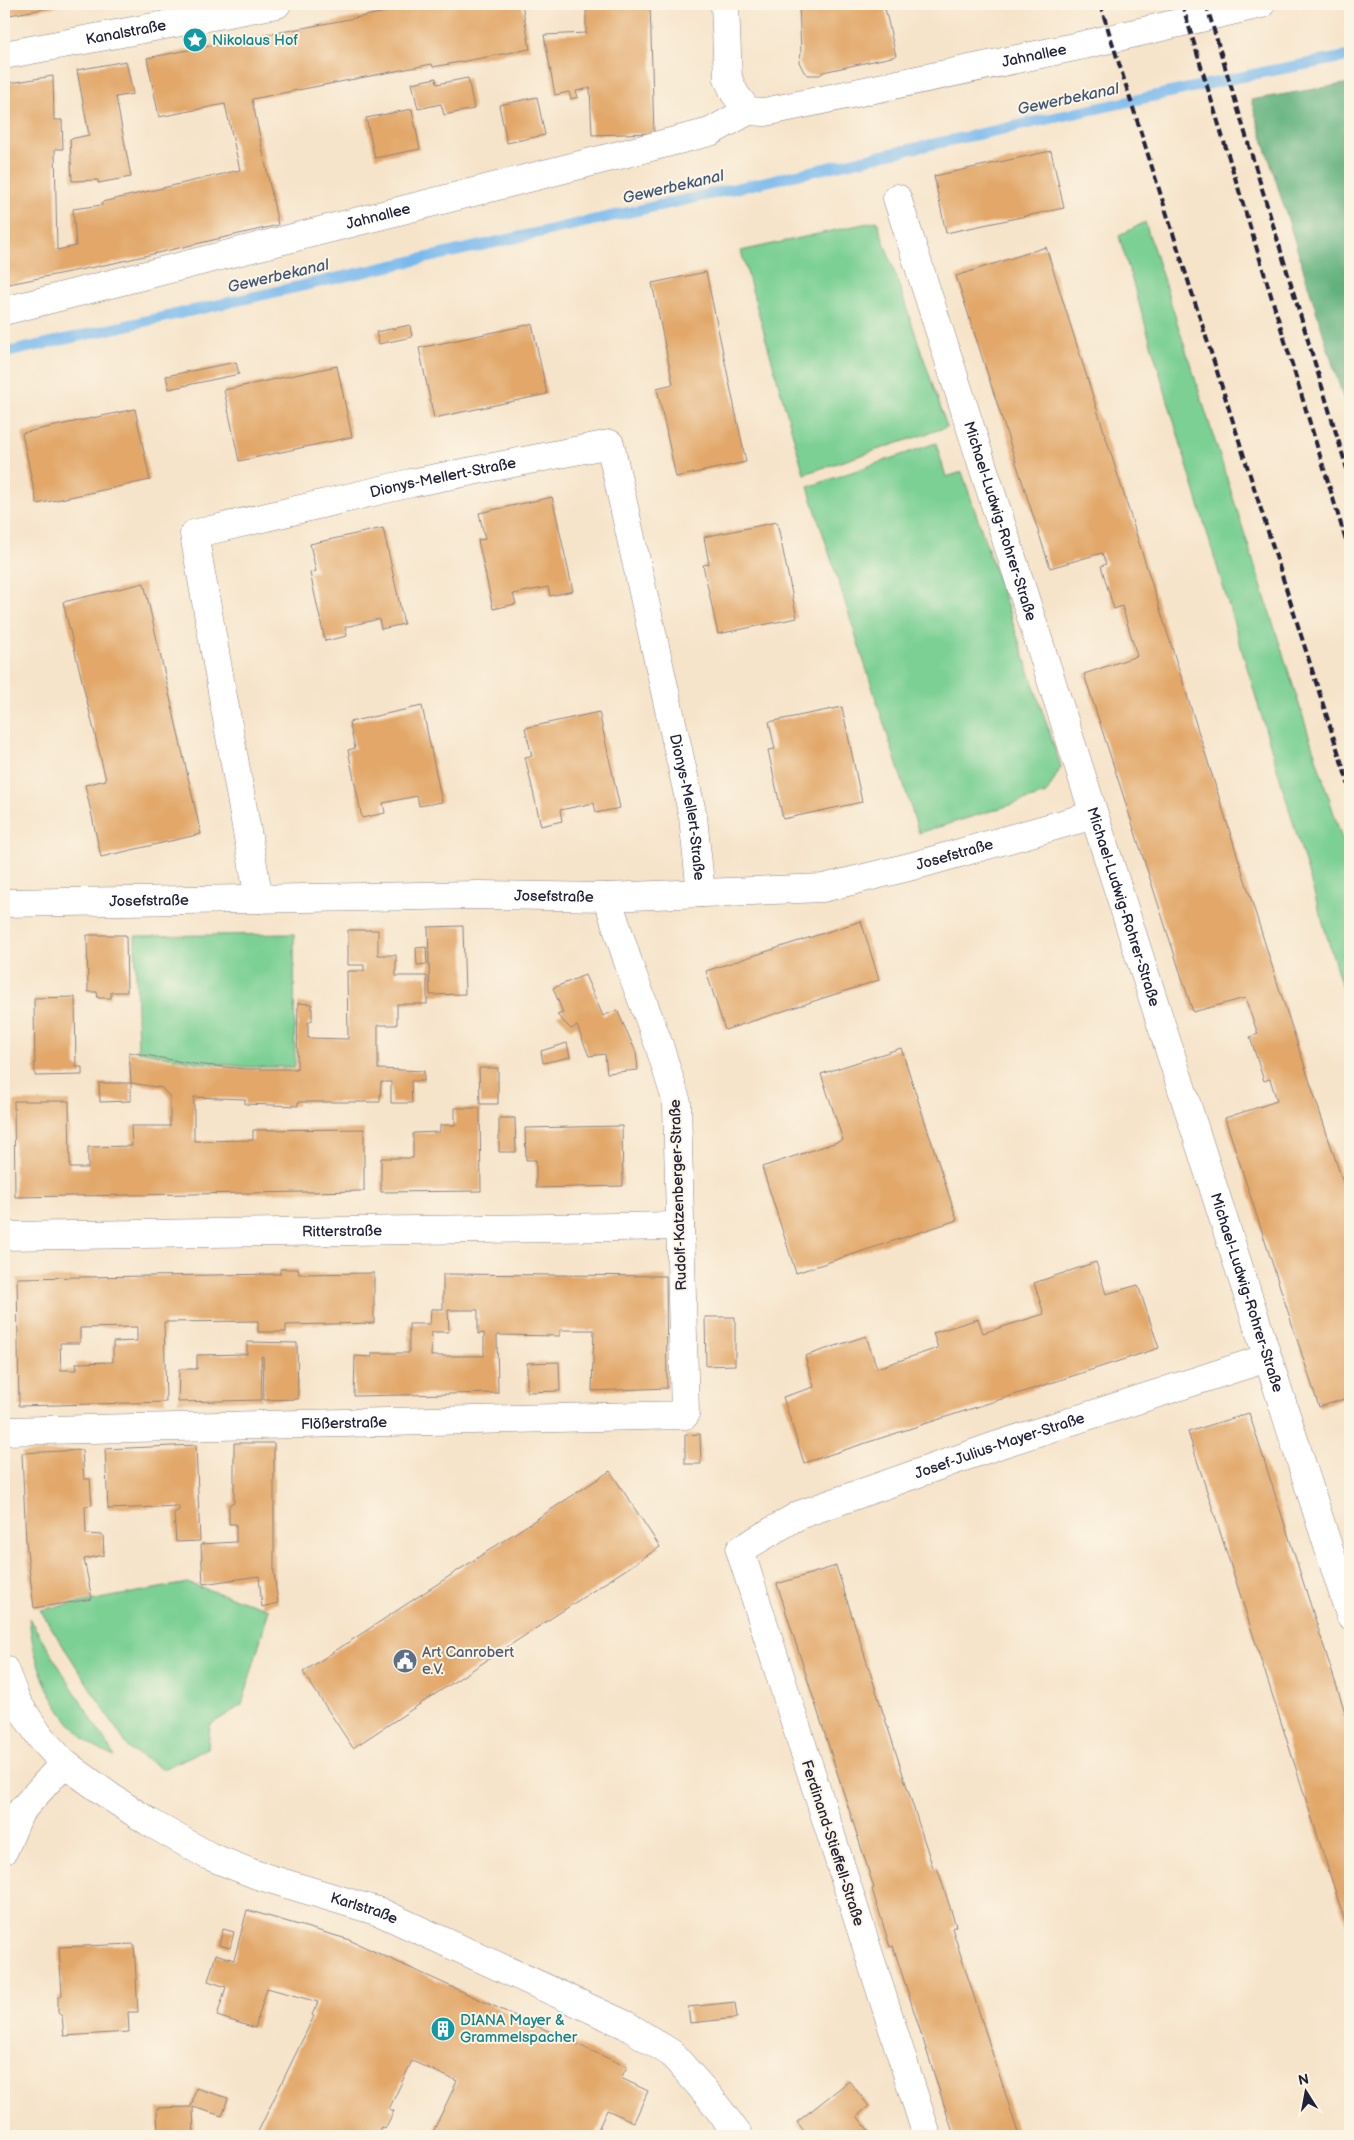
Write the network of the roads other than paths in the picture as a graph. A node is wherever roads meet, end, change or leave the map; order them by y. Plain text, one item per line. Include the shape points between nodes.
1 (277, 4) edge
2 (725, 4) edge
3 (1261, 4) edge
4 (4, 54) edge
5 (748, 111) junction
6 (897, 198) dead end
7 (4, 311) edge
8 (1094, 815) junction
9 (701, 893) junction
10 (607, 896) junction
11 (259, 899) junction
12 (4, 903) edge
13 (680, 1226) junction
14 (4, 1236) edge
15 (1267, 1358) junction
16 (685, 1416) joint
17 (4, 1431) edge
18 (740, 1550) joint
19 (1350, 1615) edge
20 (4, 1669) edge
21 (64, 1763) junction
22 (4, 1850) edge
23 (739, 2136) edge
24 (927, 2136) edge

1 - 4 street, Kanalstraße
2 - 5 street via 728,79
3 - 5 street, Jahnallee via 806,104 766,112
5 - 7 street, Jahnallee via 710,132
6 - 8 street, Michael-Ludwig-Rohrer-Straße
8 - 9 street, Josefstraße via 823,888
8 - 15 street, Michael-Ludwig-Rohrer-Straße
9 - 10 street, Josefstraße
9 - 11 street, Dionys-Mellert-Straße via 694,817 610,444 411,483 194,534
10 - 11 street, Josefstraße
10 - 13 street, Rudolf-Katzenberger-Straße via 677,1103
11 - 12 street, Josefstraße
13 - 14 street, Ritterstraße
13 - 16 street, Rudolf-Katzenberger-Straße
15 - 18 street, Josef-Julius-Mayer-Straße via 998,1444 799,1515
15 - 19 street, Michael-Ludwig-Rohrer-Straße
16 - 17 street, Flößerstraße
18 - 24 street, Ferdinand-Stieffell-Straße
20 - 21 street, Karlstraße via 17,1702 41,1738
21 - 22 street via 20,1812
21 - 23 street, Karlstraße via 149,1822 209,1856 380,1912 626,2025 671,2053

